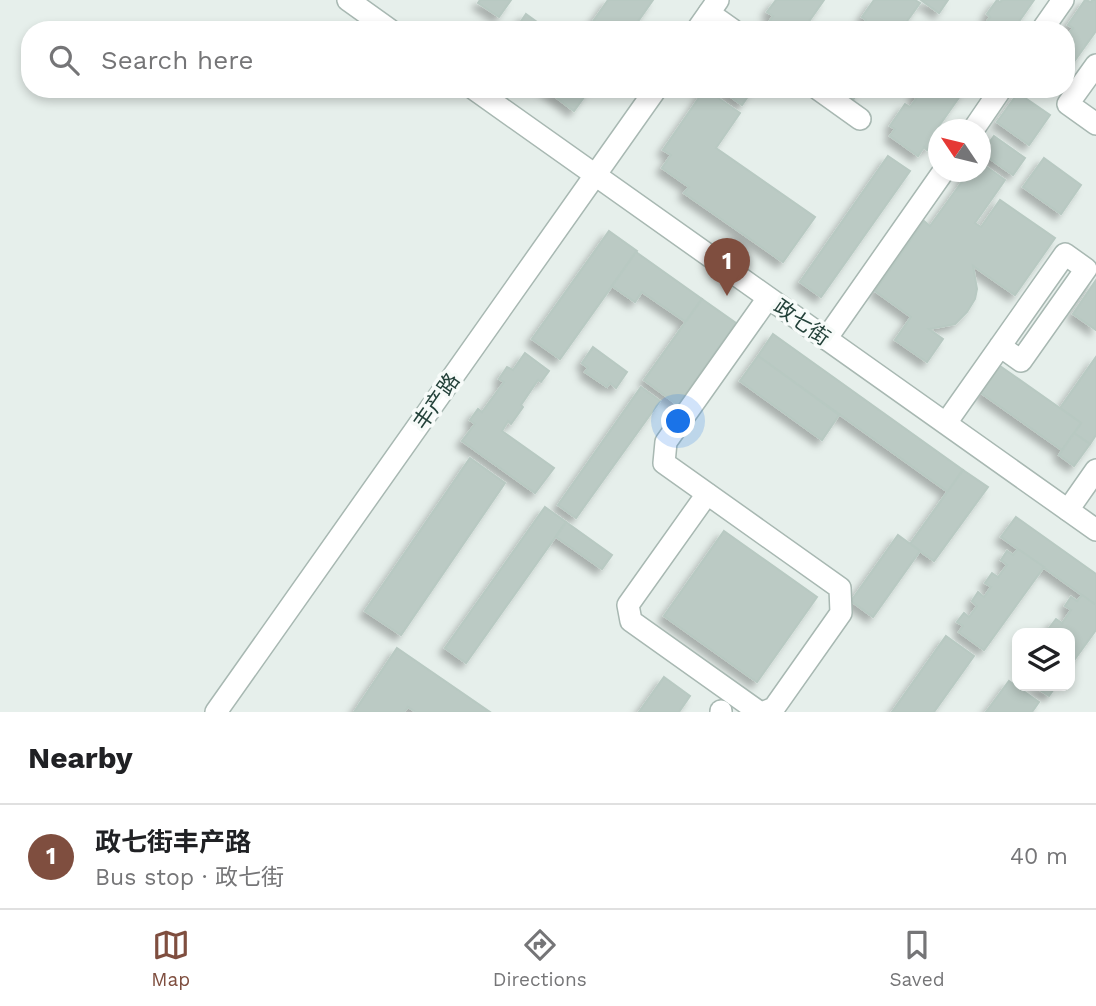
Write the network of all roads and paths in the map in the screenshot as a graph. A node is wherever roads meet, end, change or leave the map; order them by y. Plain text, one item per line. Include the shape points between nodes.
1 (348, 0) edge
2 (1063, 0) edge
3 (377, 21) edge
4 (1048, 21) edge
5 (1096, 65) edge
6 (1075, 94) edge
7 (487, 98) edge
8 (650, 98) edge
9 (831, 98) edge
10 (995, 98) edge
11 (1072, 98) edge
12 (860, 119) dead end
13 (981, 119) edge
14 (1096, 124) edge
15 (595, 175) junction
16 (936, 182) edge
17 (768, 298) junction
18 (826, 339) junction
19 (1000, 346) junction
20 (946, 423) junction
21 (1096, 470) edge
22 (707, 494) junction
23 (1068, 510) junction
24 (1096, 530) edge
25 (216, 712) edge
26 (762, 712) edge

1 - 3 street
2 - 4 street
5 - 6 street
7 - 15 street, 政七街
8 - 15 street, 丰产路
9 - 12 street
10 - 13 street
11 - 14 street via 1068,104
15 - 17 street, 政七街
15 - 25 street, 丰产路
16 - 18 street
17 - 18 street, 政七街
17 - 22 street via 666,442 664,463
18 - 20 street, 政七街
19 - 19 street via 1065,254 1086,269 1021,361
19 - 20 street
20 - 23 street, 政七街
21 - 23 street
22 - 26 street via 628,605 631,621
22 - 26 street via 840,588 841,614 774,708
23 - 24 street, 政七街

